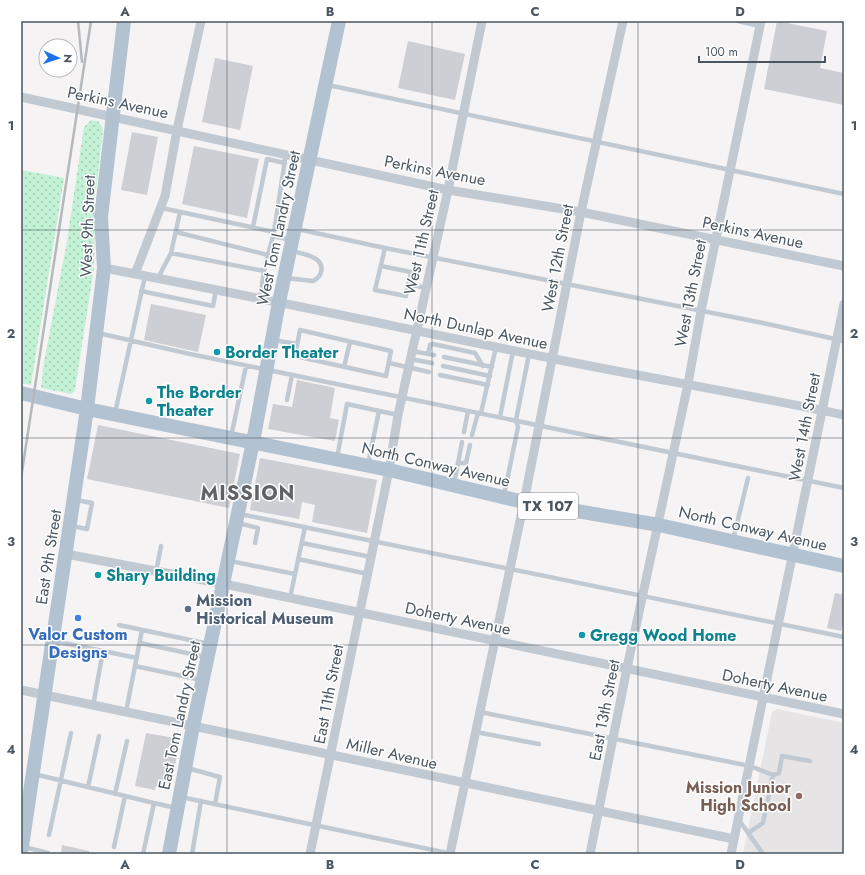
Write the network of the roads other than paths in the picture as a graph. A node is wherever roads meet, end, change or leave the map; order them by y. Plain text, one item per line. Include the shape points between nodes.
1 (124, 21) edge
2 (201, 21) edge
3 (339, 21) edge
4 (482, 21) edge
5 (623, 21) edge
6 (738, 21) edge
7 (760, 24) edge
8 (326, 85) junction
9 (21, 97) edge
10 (464, 113) junction
11 (112, 116) junction
12 (177, 130) junction
13 (597, 141) junction
14 (286, 153) junction
15 (311, 159) junction
16 (285, 163) junction
17 (730, 170) junction
18 (448, 190) junction
19 (844, 194) edge
20 (162, 208) junction
21 (180, 212) junction
22 (581, 212) junction
23 (253, 227) junction
24 (176, 232) junction
25 (274, 234) junction
26 (292, 240) junction
27 (716, 240) junction
28 (385, 248) junction
29 (171, 253) junction
30 (268, 255) junction
31 (433, 256) junction
32 (380, 266) junction
33 (844, 266) edge
34 (104, 268) junction
35 (264, 271) junction
36 (135, 274) junction
37 (145, 276) junction
38 (158, 278) junction
39 (284, 278) junction
40 (567, 283) junction
41 (408, 284) junction
42 (426, 288) junction
43 (216, 290) junction
44 (141, 291) junction
45 (260, 298) junction
46 (278, 302) junction
47 (844, 304) edge
48 (701, 311) junction
49 (416, 331) junction
50 (96, 333) junction
51 (271, 339) junction
52 (131, 340) junction
53 (840, 340) edge
54 (350, 342) junction
55 (297, 344) junction
56 (496, 347) junction
57 (513, 351) junction
58 (428, 354) junction
59 (529, 354) junction
60 (434, 355) dead end
61 (444, 357) dead end
62 (410, 359) junction
63 (552, 359) junction
64 (389, 363) junction
65 (432, 363) dead end
66 (246, 366) junction
67 (443, 366) dead end
68 (483, 366) junction
69 (344, 367) junction
70 (492, 367) junction
71 (265, 370) junction
72 (429, 372) dead end
73 (292, 375) junction
74 (440, 375) dead end
75 (490, 376) junction
76 (688, 384) junction
77 (488, 385) junction
78 (21, 393) edge
79 (402, 398) junction
80 (287, 400) dead end
81 (88, 409) junction
82 (822, 410) junction
83 (378, 411) junction
84 (468, 411) junction
85 (479, 413) junction
86 (115, 415) junction
87 (398, 415) junction
88 (844, 415) edge
89 (500, 417) junction
90 (516, 420) junction
91 (539, 425) junction
92 (464, 432) dead end
93 (472, 435) dead end
94 (231, 438) junction
95 (253, 442) junction
96 (462, 442) dead end
97 (470, 445) dead end
98 (672, 453) junction
99 (337, 459) junction
100 (458, 463) junction
101 (367, 466) junction
102 (389, 470) junction
103 (748, 478) dead end
104 (808, 481) junction
105 (454, 485) junction
106 (844, 488) edge
107 (503, 497) junction
108 (524, 502) junction
109 (238, 518) junction
110 (659, 525) junction
111 (305, 527) junction
112 (374, 541) junction
113 (733, 542) junction
114 (302, 543) junction
115 (255, 544) dead end
116 (161, 546) dead end
117 (66, 554) junction
118 (793, 556) junction
119 (371, 557) junction
120 (298, 559) junction
121 (230, 561) junction
122 (844, 566) edge
123 (510, 570) junction
124 (156, 572) junction
125 (295, 574) junction
126 (368, 574) junction
127 (224, 584) junction
128 (643, 597) junction
129 (290, 599) junction
130 (359, 613) junction
131 (779, 624) junction
132 (119, 625) dead end
133 (142, 630) junction
134 (844, 637) edge
135 (52, 641) junction
136 (494, 641) junction
137 (140, 643) junction
138 (103, 651) junction
139 (210, 651) junction
140 (137, 658) junction
141 (135, 666) junction
142 (627, 668) junction
143 (203, 680) junction
144 (21, 690) edge
145 (44, 696) junction
146 (764, 699) junction
147 (93, 706) junction
148 (126, 712) junction
149 (480, 712) junction
150 (844, 714) edge
151 (193, 726) junction
152 (71, 732) dead end
153 (476, 732) junction
154 (99, 736) dead end
155 (613, 739) junction
156 (127, 741) dead end
157 (539, 744) dead end
158 (331, 754) junction
159 (810, 761) dead end
160 (750, 766) junction
161 (186, 768) junction
162 (32, 774) junction
163 (773, 775) junction
164 (61, 781) junction
165 (465, 784) junction
166 (88, 787) junction
167 (115, 794) junction
168 (125, 796) junction
169 (202, 801) junction
170 (154, 803) junction
171 (178, 803) junction
172 (215, 804) junction
173 (599, 810) junction
174 (738, 819) junction
175 (315, 826) junction
176 (748, 833) junction
177 (49, 835) dead end
178 (734, 839) junction
179 (22, 844) edge
180 (114, 847) dead end
181 (48, 853) dead end
182 (143, 854) edge
183 (169, 854) edge
184 (192, 854) edge
185 (310, 854) edge
186 (452, 854) edge
187 (590, 854) edge
188 (731, 854) edge
189 (763, 854) edge

1 - 11 main road, West 9th Street
2 - 12 street
3 - 8 main road, West Tom Landry Street
4 - 10 street, West 11th Street
5 - 13 street, West 12th Street
6 - 7 lane
7 - 17 street, West 13th Street
8 - 10 lane
8 - 15 main road, West Tom Landry Street
9 - 11 street, Perkins Avenue
10 - 13 lane
10 - 18 street, West 11th Street
11 - 12 street, Perkins Avenue
11 - 34 main road, West 9th Street via 101,217
12 - 14 street, Perkins Avenue
12 - 20 street
13 - 17 lane
13 - 22 street, West 12th Street
14 - 15 street, Perkins Avenue
14 - 16 lane
15 - 18 street, Perkins Avenue
15 - 26 main road, West Tom Landry Street
16 - 23 lane via 267,159
16 - 25 lane
17 - 19 lane
17 - 27 street, West 13th Street
18 - 22 street, Perkins Avenue
18 - 31 street, West 11th Street
20 - 21 lane
20 - 36 street
21 - 23 lane
21 - 24 lane
22 - 27 street, Perkins Avenue
22 - 40 street, West 12th Street
23 - 25 lane
24 - 29 lane
24 - 30 lane
25 - 26 lane
25 - 30 lane
26 - 28 lane
26 - 39 main road, West Tom Landry Street
26 - 39 lane via 316,259 321,272 313,281
27 - 33 street, Perkins Avenue
27 - 48 street, West 13th Street
28 - 31 lane
28 - 32 lane
29 - 35 lane
29 - 38 lane
30 - 35 lane
31 - 40 lane
31 - 42 street, West 11th Street
32 - 41 lane via 411,272
32 - 41 lane via 375,290 406,296
34 - 36 street, North Dunlap Avenue
34 - 50 main road, West 9th Street
35 - 45 lane
36 - 37 street, North Dunlap Avenue
37 - 38 street, North Dunlap Avenue
37 - 44 lane
38 - 43 street, North Dunlap Avenue
39 - 46 main road, West Tom Landry Street
40 - 48 lane
40 - 63 street, West 12th Street
41 - 42 lane
42 - 49 street, West 11th Street
43 - 44 lane via 213,306
43 - 45 street, North Dunlap Avenue
44 - 52 lane
45 - 46 street, North Dunlap Avenue
46 - 49 street, North Dunlap Avenue
46 - 51 main road, West Tom Landry Street
47 - 53 street, West 14th Street
48 - 53 lane
48 - 76 street, West 13th Street
49 - 56 street, North Dunlap Avenue
49 - 62 street, West 11th Street
50 - 52 lane
50 - 81 main road, West 9th Street
51 - 55 lane
51 - 71 main road, West Tom Landry Street
52 - 66 lane
52 - 86 lane
53 - 82 street, West 14th Street
54 - 55 lane via 300,330
54 - 64 lane via 391,351
54 - 69 lane
55 - 69 lane via 295,356
56 - 57 street, North Dunlap Avenue
56 - 70 lane
57 - 59 street, North Dunlap Avenue
57 - 89 lane
58 - 60 lane
58 - 62 lane
58 - 68 lane via 433,344 475,353
59 - 63 street, North Dunlap Avenue
59 - 90 lane
61 - 68 lane
62 - 64 lane
62 - 65 lane
62 - 72 lane
62 - 79 street, West 11th Street
63 - 76 street, North Dunlap Avenue
63 - 91 street, West 12th Street
64 - 69 lane via 386,376
66 - 71 lane
66 - 94 lane
67 - 75 lane
68 - 70 lane
70 - 75 lane
71 - 73 lane
71 - 95 main road, West Tom Landry Street
73 - 79 lane
73 - 80 lane
74 - 77 lane
75 - 77 lane
76 - 82 street, North Dunlap Avenue
76 - 98 street, West 13th Street
77 - 85 lane
78 - 81 main road, North Conway Avenue / TX 107
79 - 84 lane
79 - 87 street, West 11th Street
81 - 86 main road, North Conway Avenue / TX 107
81 - 117 main road, East 9th Street
82 - 88 street, North Dunlap Avenue
82 - 104 street, West 14th Street
83 - 87 lane
83 - 99 lane via 347,404
83 - 101 lane
84 - 85 lane
84 - 92 lane
85 - 89 lane
85 - 93 lane
86 - 94 main road, North Conway Avenue / TX 107
87 - 102 street, West 11th Street
89 - 90 lane
90 - 91 lane
90 - 107 lane via 518,427
91 - 98 lane
91 - 108 street, West 12th Street
94 - 95 main road, North Conway Avenue / TX 107
95 - 99 main road, North Conway Avenue / TX 107
95 - 109 main road, East Tom Landry Street
96 - 100 lane
97 - 100 lane via 466,463
98 - 104 lane
98 - 110 street, West 13th Street
99 - 101 main road, North Conway Avenue / TX 107
100 - 105 lane
101 - 102 main road, North Conway Avenue / TX 107
102 - 105 main road, North Conway Avenue / TX 107
102 - 112 street, East 11th Street
103 - 113 lane
104 - 106 lane
104 - 118 street, West 14th Street
105 - 107 main road, North Conway Avenue / TX 107
107 - 108 main road, North Conway Avenue / TX 107
108 - 110 main road, North Conway Avenue / TX 107
108 - 123 street, West 12th Street
109 - 111 lane
109 - 115 lane via 258,528
109 - 121 main road, East Tom Landry Street
110 - 113 main road, North Conway Avenue / TX 107
110 - 128 street, East 13th Street
111 - 112 lane
111 - 114 lane
112 - 119 street, East 11th Street
112 - 123 lane
113 - 118 main road, North Conway Avenue / TX 107
114 - 119 lane
114 - 120 lane
116 - 124 lane
117 - 124 street, Doherty Avenue
117 - 135 main road, East 9th Street
118 - 122 main road, North Conway Avenue / TX 107
118 - 131 street, West 14th Street
119 - 126 street, East 11th Street
120 - 125 lane
120 - 126 lane
121 - 125 lane
121 - 127 main road, East Tom Landry Street
123 - 128 lane
123 - 136 street, West 12th Street
124 - 127 street, Doherty Avenue
125 - 129 lane
126 - 130 street, East 11th Street
127 - 129 street, Doherty Avenue
127 - 139 main road, East Tom Landry Street
128 - 131 lane
128 - 142 street, East 13th Street
129 - 130 street, Doherty Avenue
130 - 136 street, Doherty Avenue
130 - 158 street, East 11th Street
131 - 134 lane
131 - 146 street, West 14th Street
132 - 133 lane
133 - 137 lane
133 - 139 lane
135 - 138 lane
135 - 145 main road, East 9th Street
136 - 142 street, Doherty Avenue
136 - 149 street, West 12th Street
137 - 139 lane
137 - 140 lane
138 - 140 lane
138 - 147 lane
139 - 143 main road, East Tom Landry Street
140 - 141 lane
141 - 143 lane
141 - 148 lane
142 - 146 street, Doherty Avenue
142 - 155 street, East 13th Street
143 - 151 main road, East Tom Landry Street
144 - 145 street, Miller Avenue
145 - 147 street, Miller Avenue
145 - 162 main road, East 9th Street
146 - 150 street, Doherty Avenue
146 - 160 street, West 14th Street
147 - 148 street, Miller Avenue
148 - 151 street, Miller Avenue
149 - 153 street, West 12th Street
149 - 155 lane
151 - 158 street, Miller Avenue
151 - 161 main road, East Tom Landry Street
152 - 164 lane
153 - 157 lane
153 - 165 street, West 12th Street
154 - 166 lane
155 - 160 lane
155 - 173 street, East 13th Street
156 - 167 lane
158 - 165 street, Miller Avenue
158 - 175 street, East 11th Street
159 - 163 lane via 782,756 779,773
160 - 163 lane
160 - 174 street, West 14th Street
161 - 171 main road, East Tom Landry Street
161 - 172 lane via 220,777
162 - 164 lane
162 - 179 main road, East 9th Street
163 - 176 lane via 762,823
164 - 166 lane
164 - 177 lane
165 - 173 street, Miller Avenue
165 - 186 street, West 12th Street
166 - 167 lane
167 - 168 lane
168 - 170 lane
168 - 180 lane
169 - 171 lane
169 - 172 lane
169 - 184 lane
170 - 171 lane
170 - 182 lane
171 - 183 main road, East Tom Landry Street
172 - 175 lane
173 - 178 street, Miller Avenue
173 - 187 street, East 13th Street
174 - 176 lane
174 - 178 street, West 14th Street
175 - 185 street, East 11th Street
175 - 186 lane
176 - 189 lane
178 - 188 street, West 14th Street
179 - 181 lane

